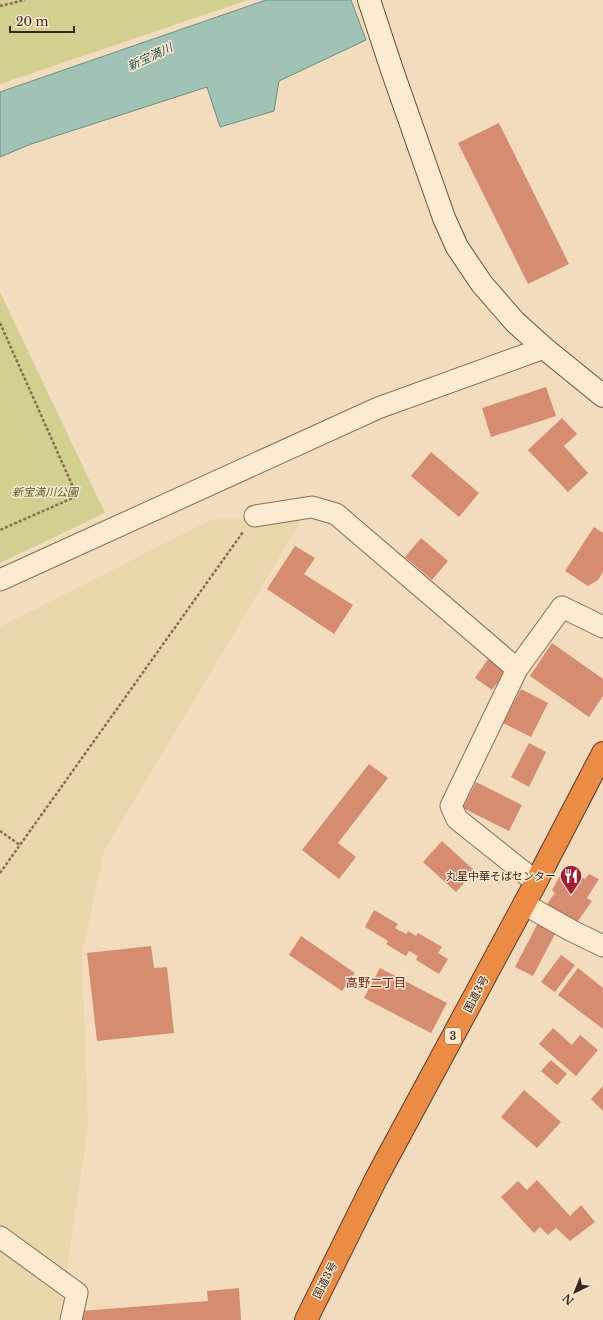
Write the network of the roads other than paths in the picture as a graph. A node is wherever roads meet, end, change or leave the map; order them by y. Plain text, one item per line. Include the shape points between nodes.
1 (369, 0) edge
2 (544, 348) junction
3 (603, 396) edge
4 (255, 516) road end
5 (0, 580) edge
6 (603, 627) edge
7 (517, 669) junction
8 (603, 753) edge
9 (536, 882) junction
10 (524, 904) junction
11 (603, 946) edge
12 (0, 1237) edge
13 (71, 1320) edge
14 (306, 1320) edge

1 - 2 street via 444,218 457,247 482,284 515,322
2 - 3 street
2 - 5 street via 378,408
4 - 7 street via 312,507 336,514
6 - 7 street via 562,606
7 - 9 street via 452,806 457,818
8 - 9 highway, 国道3号 / 3
9 - 10 highway, 国道3号 / 3
10 - 11 street
10 - 14 highway, 国道3号 / 3 via 377,1177
12 - 13 street via 77,1293

